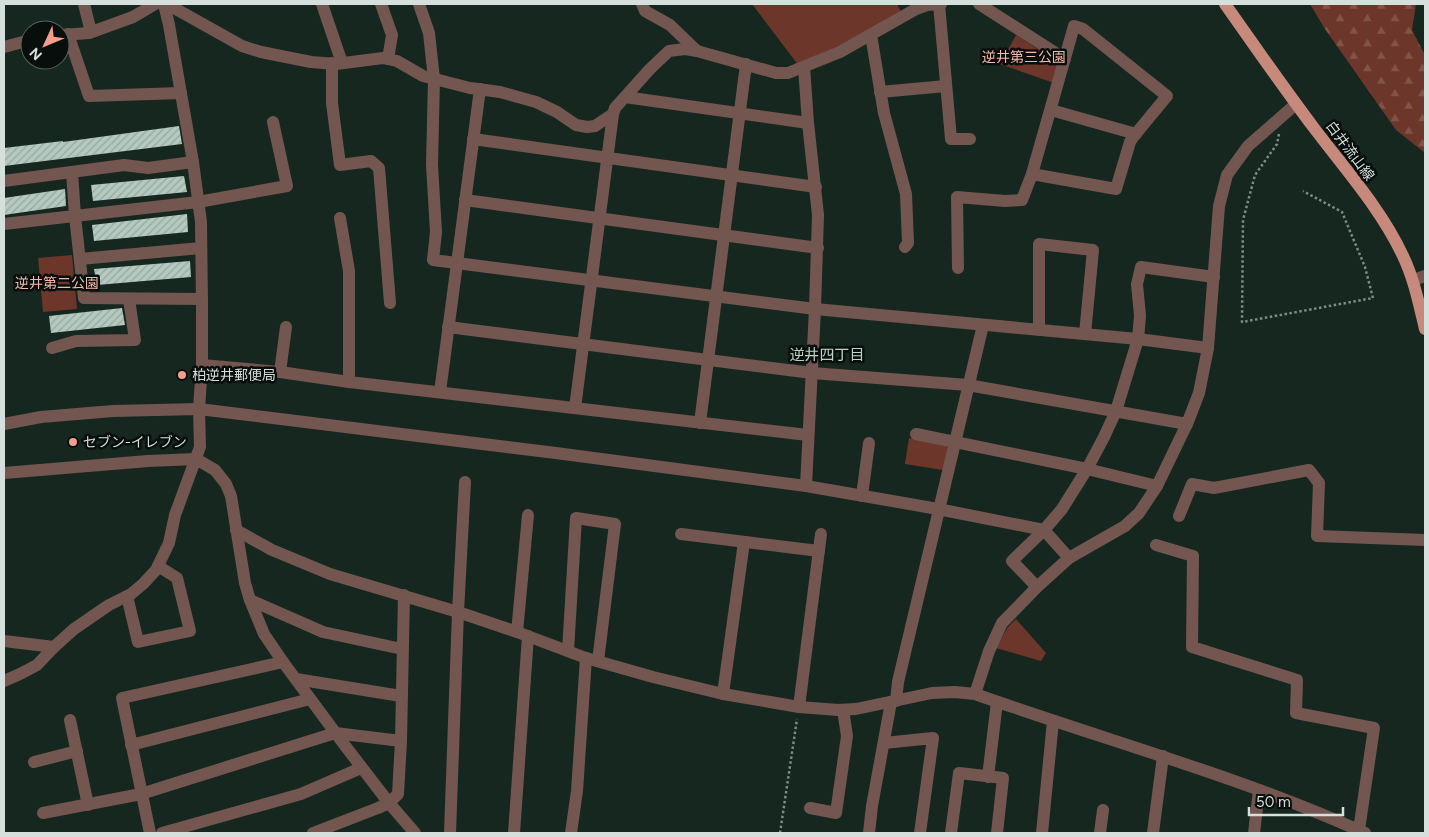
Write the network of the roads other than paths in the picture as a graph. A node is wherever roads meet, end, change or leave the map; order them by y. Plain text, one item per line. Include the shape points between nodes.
1 (84, 4) edge
2 (155, 4) edge
3 (166, 4) edge
4 (322, 4) edge
5 (381, 4) edge
6 (419, 4) edge
7 (642, 4) edge
8 (940, 4) edge
9 (979, 4) edge
10 (1225, 4) edge
11 (92, 32) junction
12 (70, 34) edge
13 (871, 35) junction
14 (20, 43) edge
15 (4, 47) edge
16 (70, 49) edge
17 (697, 51) junction
18 (388, 59) junction
19 (1065, 59) junction
20 (337, 63) junction
21 (746, 64) junction
22 (804, 67) junction
23 (434, 79) junction
24 (946, 86) junction
25 (480, 89) junction
26 (880, 92) junction
27 (181, 94) junction
28 (625, 97) junction
29 (1296, 104) junction
30 (1051, 110) junction
31 (613, 114) junction
32 (740, 114) junction
33 (273, 122) dead end
34 (808, 123) junction
35 (1136, 134) junction
36 (473, 139) junction
37 (970, 139) dead end
38 (608, 157) junction
39 (193, 162) junction
40 (72, 172) junction
41 (1032, 174) junction
42 (732, 175) junction
43 (4, 181) edge
44 (816, 187) junction
45 (465, 200) junction
46 (198, 202) junction
47 (75, 216) junction
48 (340, 218) dead end
49 (600, 218) junction
50 (4, 224) edge
51 (724, 236) junction
52 (905, 247) dead end
53 (201, 248) junction
54 (818, 248) junction
55 (80, 259) junction
56 (457, 263) junction
57 (958, 268) dead end
58 (1425, 276) edge
59 (1214, 277) junction
60 (592, 280) junction
61 (1413, 280) junction
62 (717, 296) junction
63 (129, 298) junction
64 (202, 299) junction
65 (390, 303) dead end
66 (815, 309) junction
67 (983, 325) junction
68 (286, 327) dead end
69 (448, 327) junction
70 (1425, 329) edge
71 (1039, 330) junction
72 (1085, 334) junction
73 (1138, 339) junction
74 (584, 344) junction
75 (52, 348) dead end
76 (1208, 348) junction
77 (708, 360) junction
78 (202, 364) junction
79 (280, 372) junction
80 (812, 373) junction
81 (349, 382) junction
82 (968, 385) junction
83 (440, 392) junction
84 (575, 408) junction
85 (199, 409) junction
86 (1116, 411) junction
87 (700, 423) junction
88 (4, 424) edge
89 (1187, 424) junction
90 (916, 434) dead end
91 (808, 435) junction
92 (956, 441) junction
93 (869, 443) dead end
94 (196, 459) junction
95 (1087, 469) junction
96 (4, 473) edge
97 (465, 482) dead end
98 (806, 486) junction
99 (1157, 486) junction
100 (862, 496) junction
101 (938, 509) junction
102 (528, 515) dead end
103 (1180, 516) dead end
104 (236, 530) junction
105 (1044, 530) junction
106 (681, 534) dead end
107 (821, 534) dead end
108 (1425, 540) edge
109 (744, 542) junction
110 (1156, 544) dead end
111 (819, 551) junction
112 (1069, 558) junction
113 (158, 566) junction
114 (1037, 586) junction
115 (404, 595) junction
116 (127, 596) junction
117 (250, 600) junction
118 (458, 612) junction
119 (522, 634) junction
120 (4, 641) edge
121 (54, 647) junction
122 (402, 649) junction
123 (568, 651) junction
124 (592, 659) junction
125 (283, 662) junction
126 (296, 679) junction
127 (4, 681) edge
128 (722, 694) junction
129 (975, 694) junction
130 (401, 696) junction
131 (310, 699) junction
132 (893, 702) junction
133 (997, 702) junction
134 (799, 707) junction
135 (842, 710) junction
136 (70, 720) dead end
137 (1053, 721) junction
138 (335, 733) junction
139 (401, 740) junction
140 (884, 744) junction
141 (131, 745) junction
142 (77, 751) junction
143 (1162, 756) junction
144 (34, 762) dead end
145 (361, 768) junction
146 (988, 777) junction
147 (1259, 790) junction
148 (141, 794) junction
149 (389, 803) junction
150 (88, 804) junction
151 (810, 808) dead end
152 (1103, 810) dead end
153 (43, 813) dead end
154 (1355, 831) edge
155 (412, 832) edge
156 (150, 833) edge
157 (162, 833) edge
158 (313, 833) edge
159 (450, 833) edge
160 (514, 833) edge
161 (571, 833) edge
162 (868, 833) edge
163 (920, 833) edge
164 (950, 833) edge
165 (996, 833) edge
166 (1042, 833) edge
167 (1100, 833) edge
168 (1152, 833) edge
169 (1254, 833) edge

1 - 11 street
2 - 11 street via 133,17
3 - 20 street via 242,46 311,62
3 - 27 street
4 - 20 street
5 - 18 street via 392,34
6 - 23 street via 429,33
7 - 17 street via 645,11 670,26
8 - 13 street via 916,9
8 - 24 street
9 - 19 street
10 - 29 main road, 白井流山線
11 - 12 street
13 - 22 street
13 - 26 street
14 - 15 street
16 - 27 street via 89,96
17 - 21 street
17 - 28 street via 669,51
18 - 20 street
18 - 23 street
19 - 30 street
19 - 35 street via 1074,26 1083,28 1167,96
20 - 65 street via 332,103 340,165 371,161 379,168
21 - 22 street via 788,73
21 - 32 street
22 - 34 street
23 - 25 street
23 - 56 street via 432,165 436,232 433,260
24 - 26 street
24 - 37 street via 951,139
25 - 31 street via 541,104 576,125 586,127 595,126
25 - 36 street
26 - 52 street via 906,194 908,242
27 - 39 street
28 - 31 street
28 - 32 street
29 - 59 street via 1248,146 1227,176 1219,206
29 - 61 main road, 白井流山線 via 1375,209 1403,256
30 - 35 street
30 - 41 street
31 - 38 street
32 - 34 street
32 - 42 street
33 - 46 street via 287,186
34 - 44 street
35 - 41 street via 1130,142 1116,189
36 - 38 street
36 - 45 street
38 - 42 street
38 - 49 street
39 - 40 street via 148,168 124,165
39 - 46 street
40 - 43 street
40 - 47 street
41 - 57 street via 1022,200 957,197
42 - 44 street
42 - 51 street
44 - 54 street
45 - 49 street
45 - 56 street
46 - 47 street
46 - 53 street
47 - 50 street
47 - 55 street
48 - 81 street via 350,270
49 - 51 street
49 - 60 street
51 - 54 street
51 - 62 street
53 - 55 street
53 - 64 street
54 - 66 street
55 - 63 street via 84,298
56 - 60 street
56 - 69 street
58 - 61 street
59 - 73 street via 1141,267 1137,284
59 - 76 street
60 - 62 street
60 - 74 street
61 - 70 main road, 白井流山線
62 - 66 street
62 - 77 street
63 - 64 street
63 - 75 street via 135,340 76,341
64 - 78 street
66 - 67 street
66 - 80 street
67 - 71 street
67 - 82 street
68 - 79 street
69 - 74 street
69 - 83 street
71 - 72 street
71 - 72 street via 1039,244 1093,250
72 - 73 street
73 - 76 street
73 - 86 street
74 - 77 street
74 - 84 street
76 - 89 street via 1199,393
77 - 80 street
77 - 87 street
78 - 79 street
78 - 85 street
79 - 81 street
80 - 82 street
80 - 91 street
81 - 83 street
82 - 86 street
82 - 92 street
83 - 84 street
84 - 87 street
85 - 88 street via 113,411 40,417
85 - 94 street via 200,447
85 - 98 street
86 - 89 street
86 - 95 street
87 - 91 street
89 - 99 street
90 - 92 street
91 - 98 street
92 - 95 street
92 - 101 street
93 - 100 street
94 - 96 street
94 - 104 street via 215,470 226,484
94 - 113 street via 175,515 169,543
95 - 99 street
95 - 105 street via 1062,509
97 - 118 street
98 - 100 street
99 - 112 street via 1139,513 1125,526
100 - 101 street
101 - 105 street
101 - 132 street
102 - 119 street
103 - 108 street via 1192,484 1214,488 1309,470 1319,483 1317,536
104 - 115 street via 272,550 330,574
104 - 117 street
105 - 112 street
105 - 114 street via 1012,561
106 - 109 street
107 - 111 street
109 - 111 street
109 - 128 street
110 - 154 street via 1194,556 1192,647 1297,680 1296,713 1374,728
111 - 134 street
112 - 114 street
113 - 116 street via 143,584
113 - 116 street via 177,578 190,631 138,642
114 - 129 street via 1002,623 988,651
115 - 118 street
115 - 122 street
116 - 121 street via 74,629
117 - 122 street via 323,632
117 - 125 street via 264,634
118 - 119 street
118 - 159 street
119 - 123 street
119 - 160 street
120 - 121 street
121 - 127 street via 36,665
122 - 130 street
123 - 124 street
123 - 124 street via 576,518 615,524
124 - 128 street
124 - 161 street
125 - 126 street
125 - 141 street via 122,698
126 - 130 street
126 - 131 street
128 - 134 street
129 - 132 street via 932,693
129 - 133 street
130 - 139 street
131 - 138 street
131 - 141 street
132 - 135 street
132 - 140 street
133 - 137 street
133 - 146 street
134 - 135 street
135 - 151 street via 847,736 836,813
136 - 142 street
137 - 143 street
137 - 166 street
138 - 139 street
138 - 145 street
138 - 148 street
139 - 149 street via 398,794
140 - 162 street
140 - 163 street via 933,738
141 - 148 street
142 - 144 street
142 - 150 street
143 - 147 street
143 - 168 street
145 - 149 street
145 - 157 street via 301,794
146 - 164 street via 958,774
146 - 165 street via 1003,778
147 - 154 street via 1301,805
147 - 169 street
148 - 150 street
148 - 156 street
149 - 155 street
149 - 158 street
150 - 153 street
152 - 167 street

